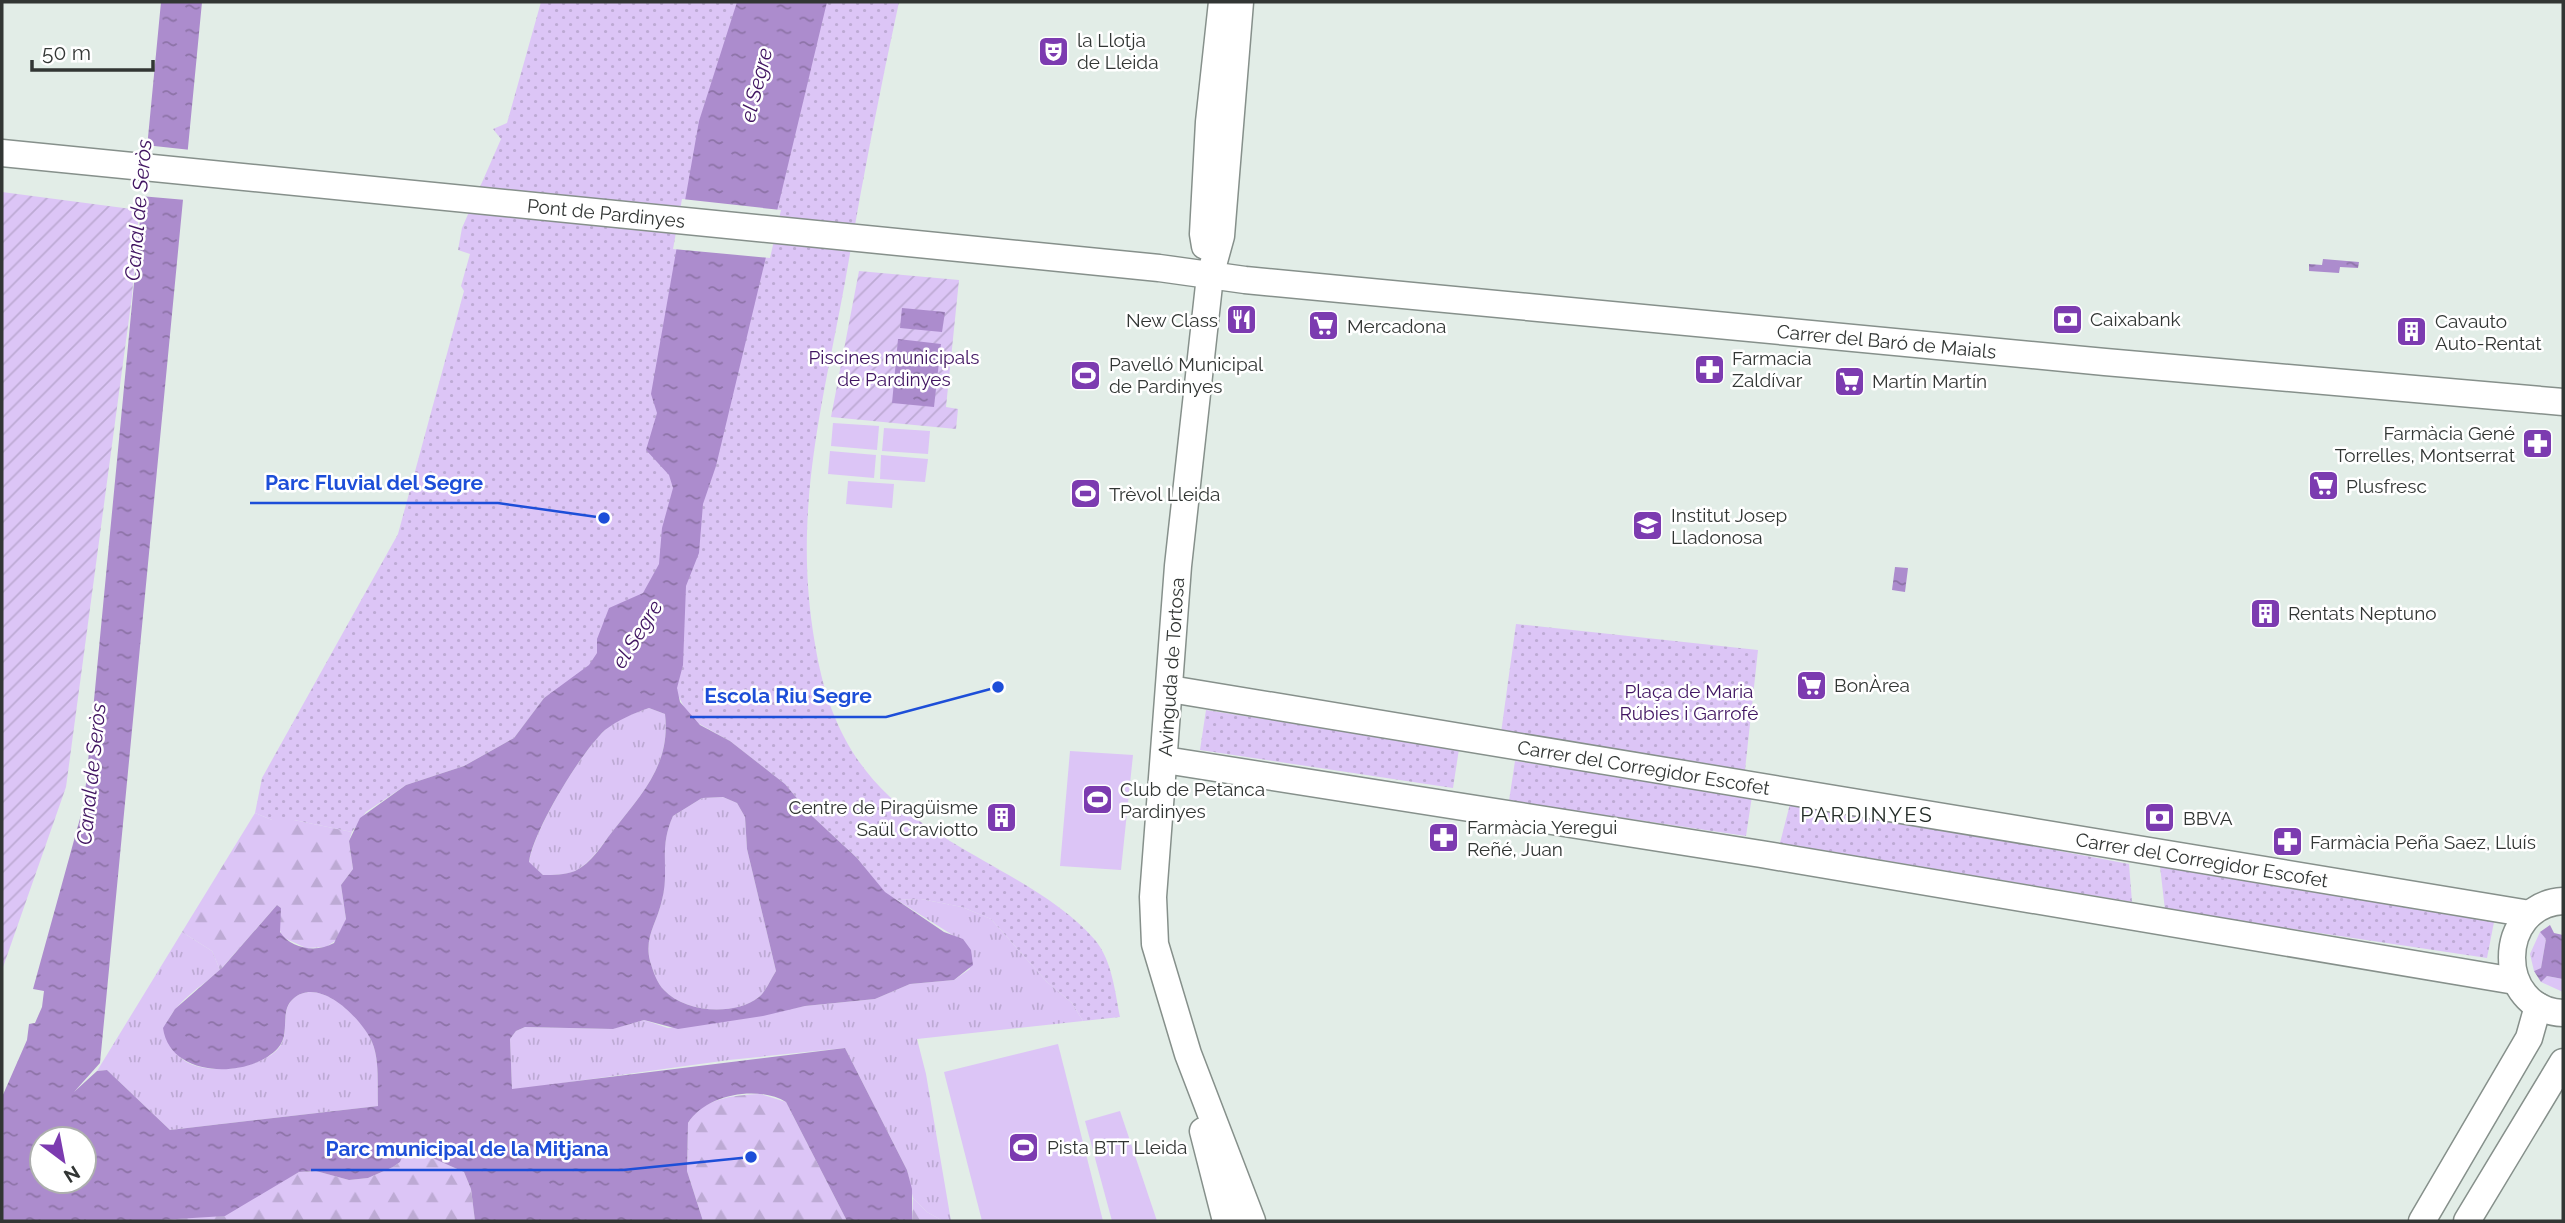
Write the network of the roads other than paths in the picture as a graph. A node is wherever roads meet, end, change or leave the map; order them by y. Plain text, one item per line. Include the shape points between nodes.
1 (1222, 2) edge
2 (1240, 2) edge
3 (2, 153) edge
4 (1210, 276) junction
5 (2563, 402) edge
6 (1170, 689) junction
7 (1165, 760) junction
8 (2563, 901) edge
9 (2530, 914) junction
10 (2515, 981) junction
11 (2551, 1010) edge
12 (2563, 1062) edge
13 (1214, 1144) junction
14 (2429, 1211) edge
15 (1226, 1221) edge
16 (1252, 1221) edge
17 (2467, 1221) edge

1 - 4 street, Avinguda de Tortosa via 1203,234
2 - 4 street, Avinguda de Tortosa via 1221,236
3 - 4 street, Pont de Pardinyes
4 - 5 street, Carrer del Baró de Maials
4 - 6 street, Avinguda de Tortosa via 1178,566
6 - 7 street, Avinguda de Tortosa
6 - 9 street, Carrer del Corregidor Escofet
7 - 10 street
7 - 13 street, Avinguda de Tortosa via 1153,897 1155,944
8 - 9 street
9 - 10 street via 2511,945
10 - 11 street via 2525,996
11 - 14 street via 2529,1038
12 - 17 street
13 - 15 street
13 - 16 street

